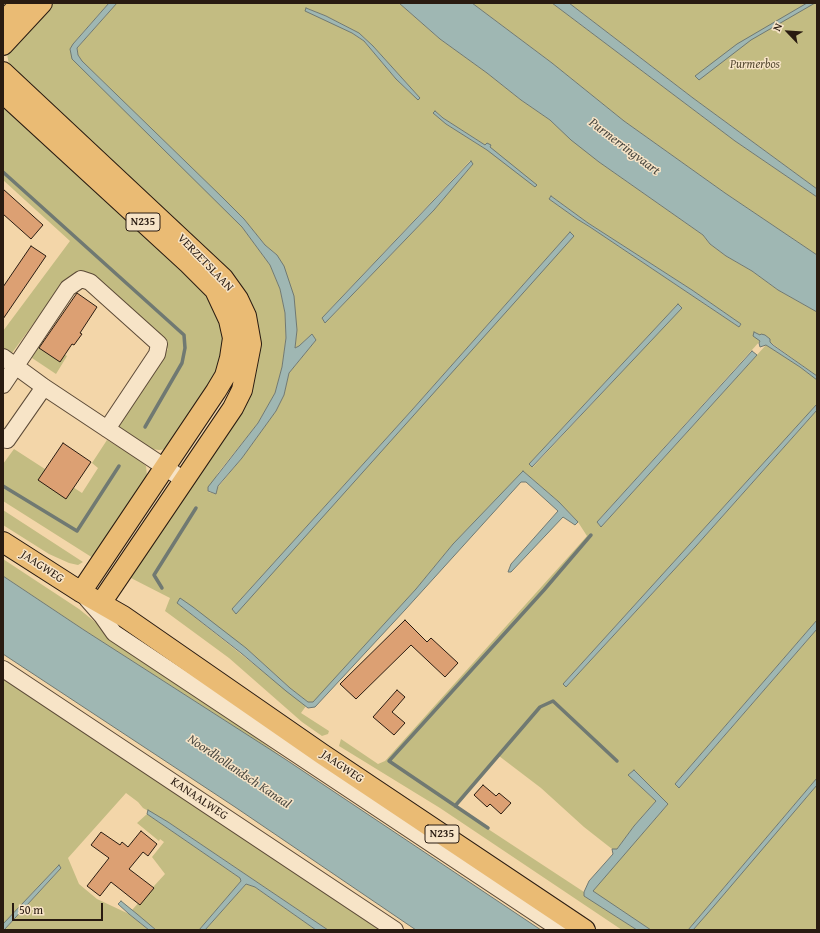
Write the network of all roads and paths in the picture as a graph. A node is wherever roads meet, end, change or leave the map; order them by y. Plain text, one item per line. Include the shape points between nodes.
1 (9, 3) edge
2 (21, 3) edge
3 (42, 3) edge
4 (3, 9) edge
5 (3, 22) edge
6 (3, 45) edge
7 (3, 72) edge
8 (3, 93) edge
9 (9, 362) edge
10 (3, 386) edge
11 (44, 387) junction
12 (107, 429) junction
13 (3, 437) edge
14 (165, 468) junction
15 (184, 480) junction
16 (3, 542) edge
17 (80, 592) junction
18 (101, 609) junction
19 (3, 669) edge
20 (395, 930) edge
21 (561, 930) edge
22 (585, 930) edge

1 - 4 main road
2 - 5 main road
3 - 6 main road
7 - 15 main road, VERZETSLAAN / N235 via 223,278 246,316 250,344 242,390 233,408
8 - 14 main road, VERZETSLAAN / N235 via 215,290 229,320 233,338 225,376
9 - 10 street
9 - 11 street
9 - 12 street via 68,288 81,279 90,282 159,344 157,354
11 - 12 street
11 - 13 street via 7,440
12 - 14 street
14 - 15 street
14 - 17 main road, VERZETSLAAN / N235
15 - 18 main road, VERZETSLAAN / N235
16 - 17 main road, JAAGWEG / N235
17 - 18 main road, JAAGWEG / N235
18 - 21 street, JAAGWEG via 114,633
18 - 22 main road, JAAGWEG / N235 via 123,616 322,754
19 - 20 street, KANAALWEG

